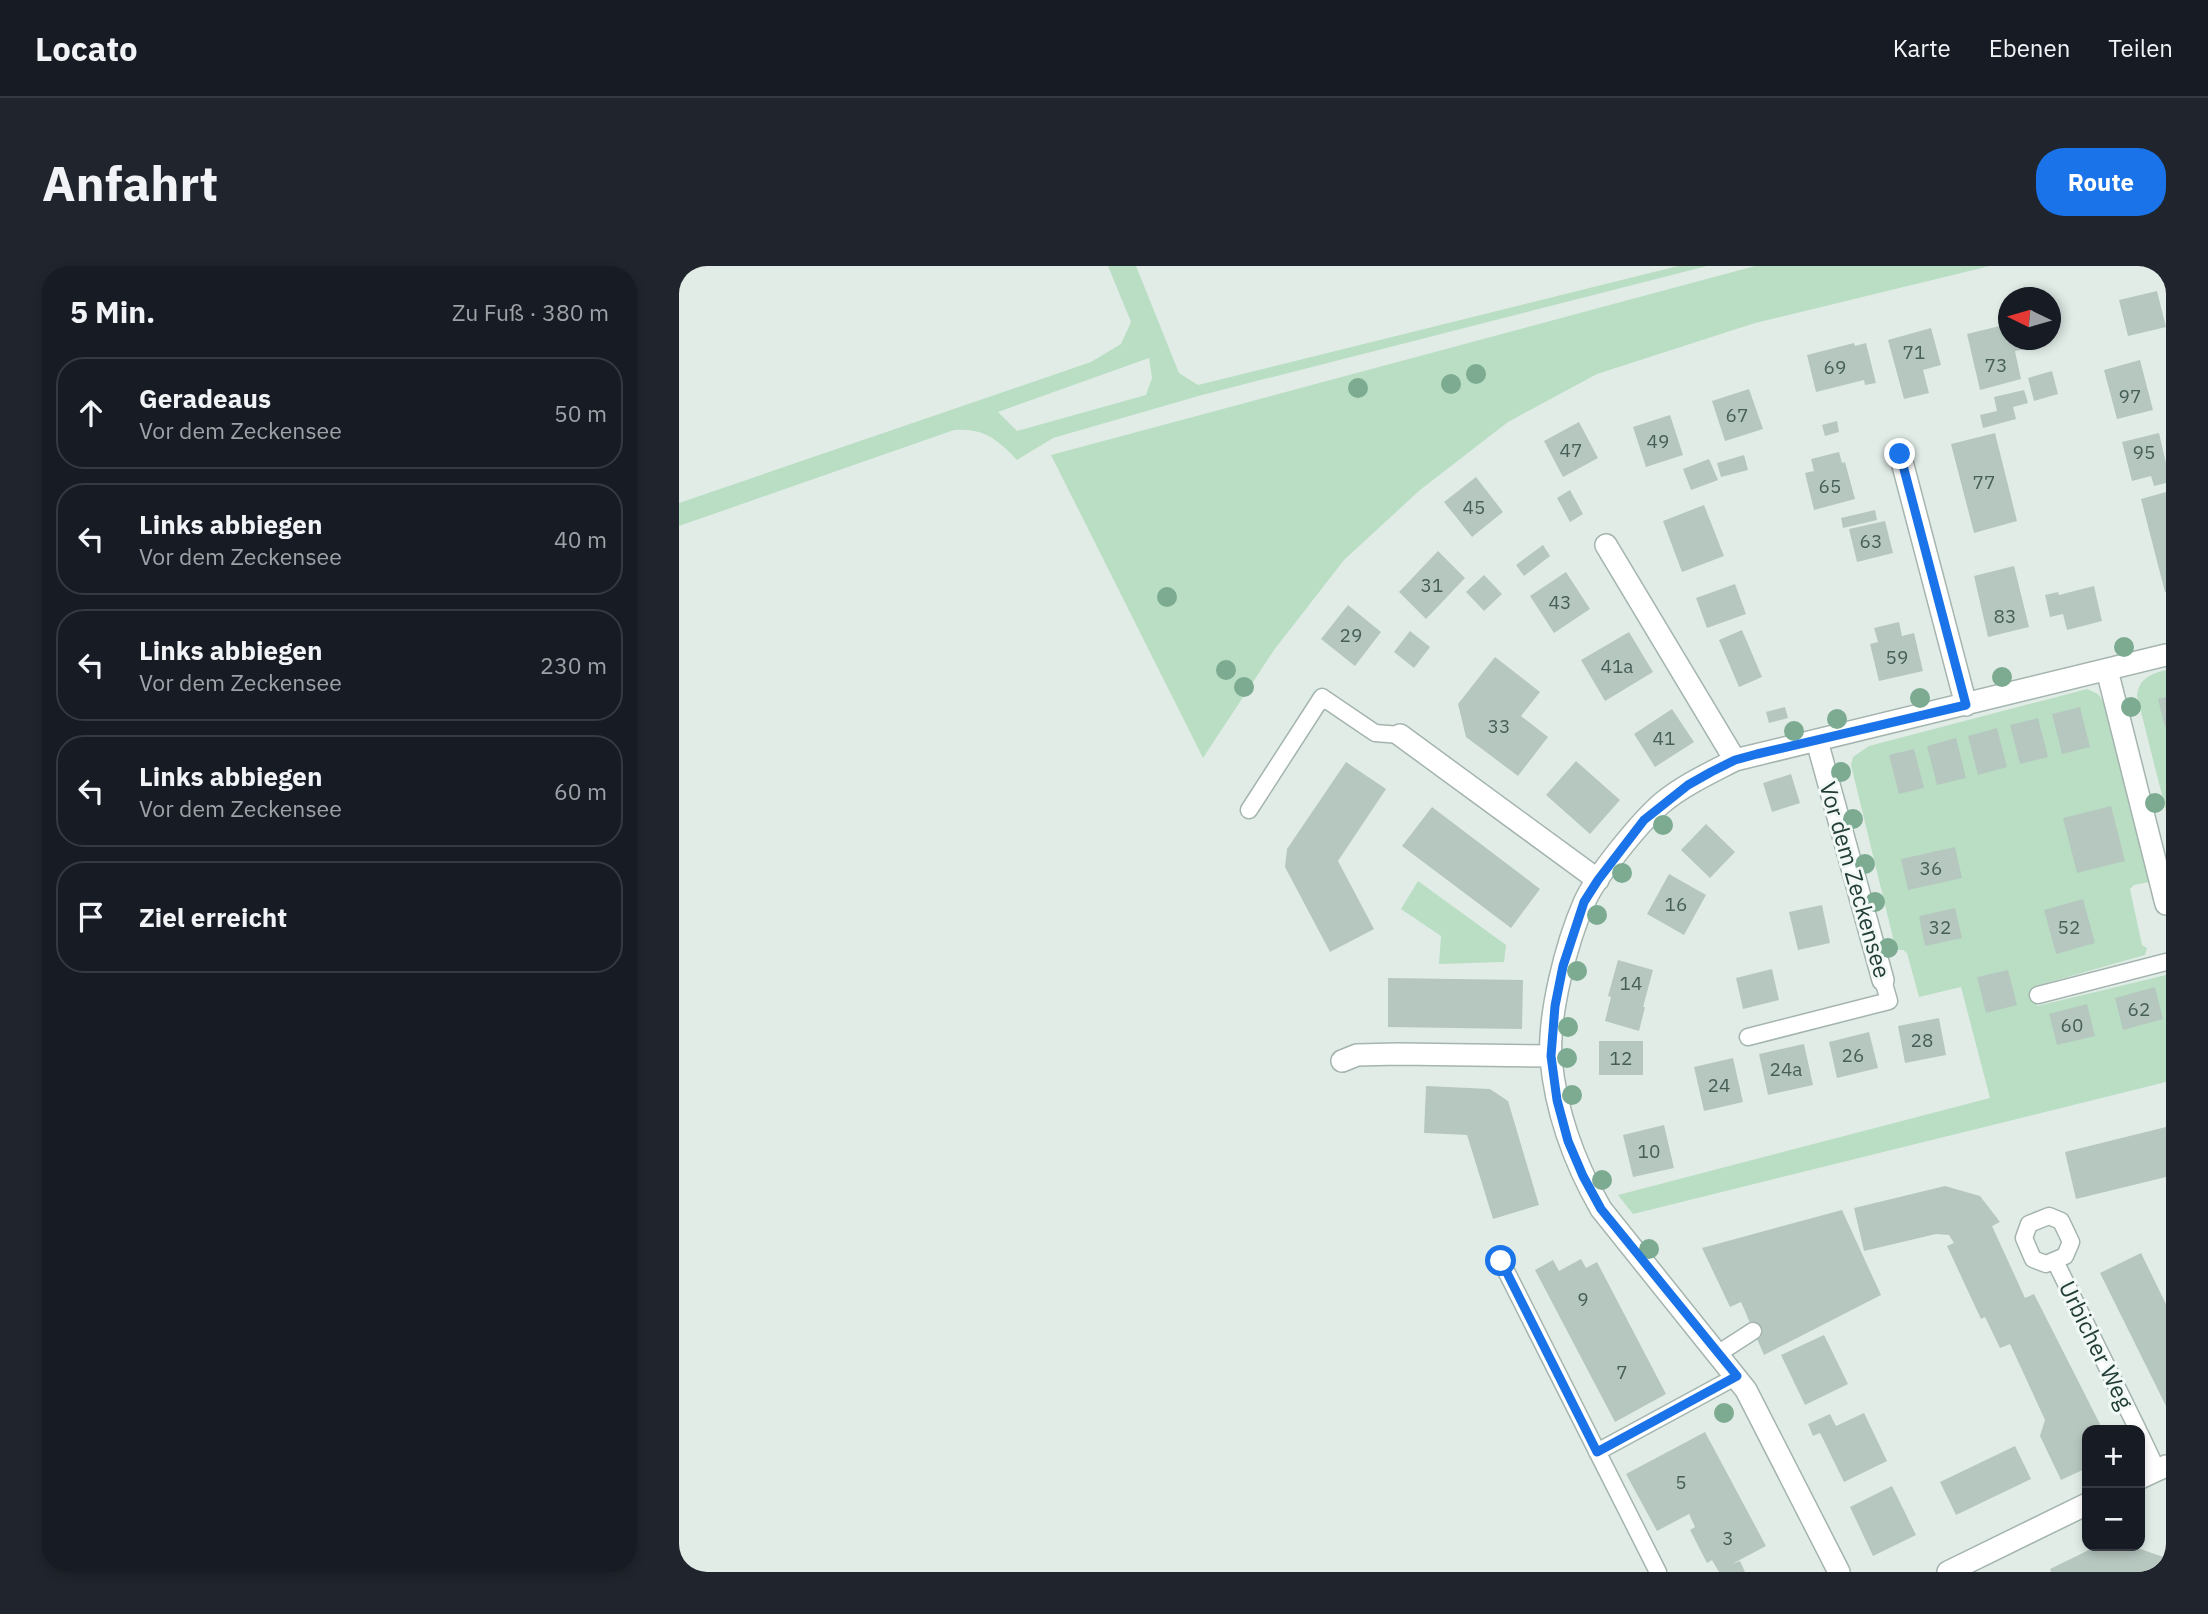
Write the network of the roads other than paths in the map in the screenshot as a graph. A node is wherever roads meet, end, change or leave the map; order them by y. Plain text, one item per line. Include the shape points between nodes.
1 (1900, 454) dead end
2 (1606, 545) dead end
3 (2166, 655) edge
4 (2107, 670) junction
5 (1966, 705) junction
6 (1400, 735) joint
7 (1817, 741) junction
8 (1735, 760) junction
9 (1249, 810) dead end
10 (1598, 880) junction
11 (2166, 904) edge
12 (2166, 962) edge
13 (1883, 980) joint
14 (2038, 995) dead end
15 (1748, 1037) dead end
16 (1551, 1056) junction
17 (1342, 1061) dead end
18 (1501, 1261) dead end
19 (2055, 1261) dead end
20 (1753, 1331) dead end
21 (1719, 1353) junction
22 (1737, 1376) junction
23 (2136, 1425) edge
24 (2145, 1448) edge
25 (1597, 1452) junction
26 (2154, 1471) edge
27 (2082, 1506) edge
28 (1658, 1572) edge
29 (1839, 1572) edge
30 (1948, 1572) edge

1 - 5 street
2 - 8 street
3 - 4 street
4 - 5 street
4 - 11 street
5 - 7 street
6 - 9 lane via 1375,733 1322,697
6 - 10 street
7 - 8 street
7 - 13 street, Vor dem Zeckensee
8 - 10 street via 1663,803 1644,820
10 - 16 street via 1584,902 1563,966
12 - 14 lane
13 - 15 lane, Vor dem Zeckensee via 1889,1001
16 - 17 street via 1398,1054 1357,1055
16 - 21 street via 1568,1141 1591,1192
18 - 25 lane
19 - 23 lane, Urbicher Weg
20 - 21 lane
21 - 22 street
22 - 25 lane
22 - 29 street
24 - 26 lane, Urbicher Weg
25 - 28 lane
27 - 30 street

